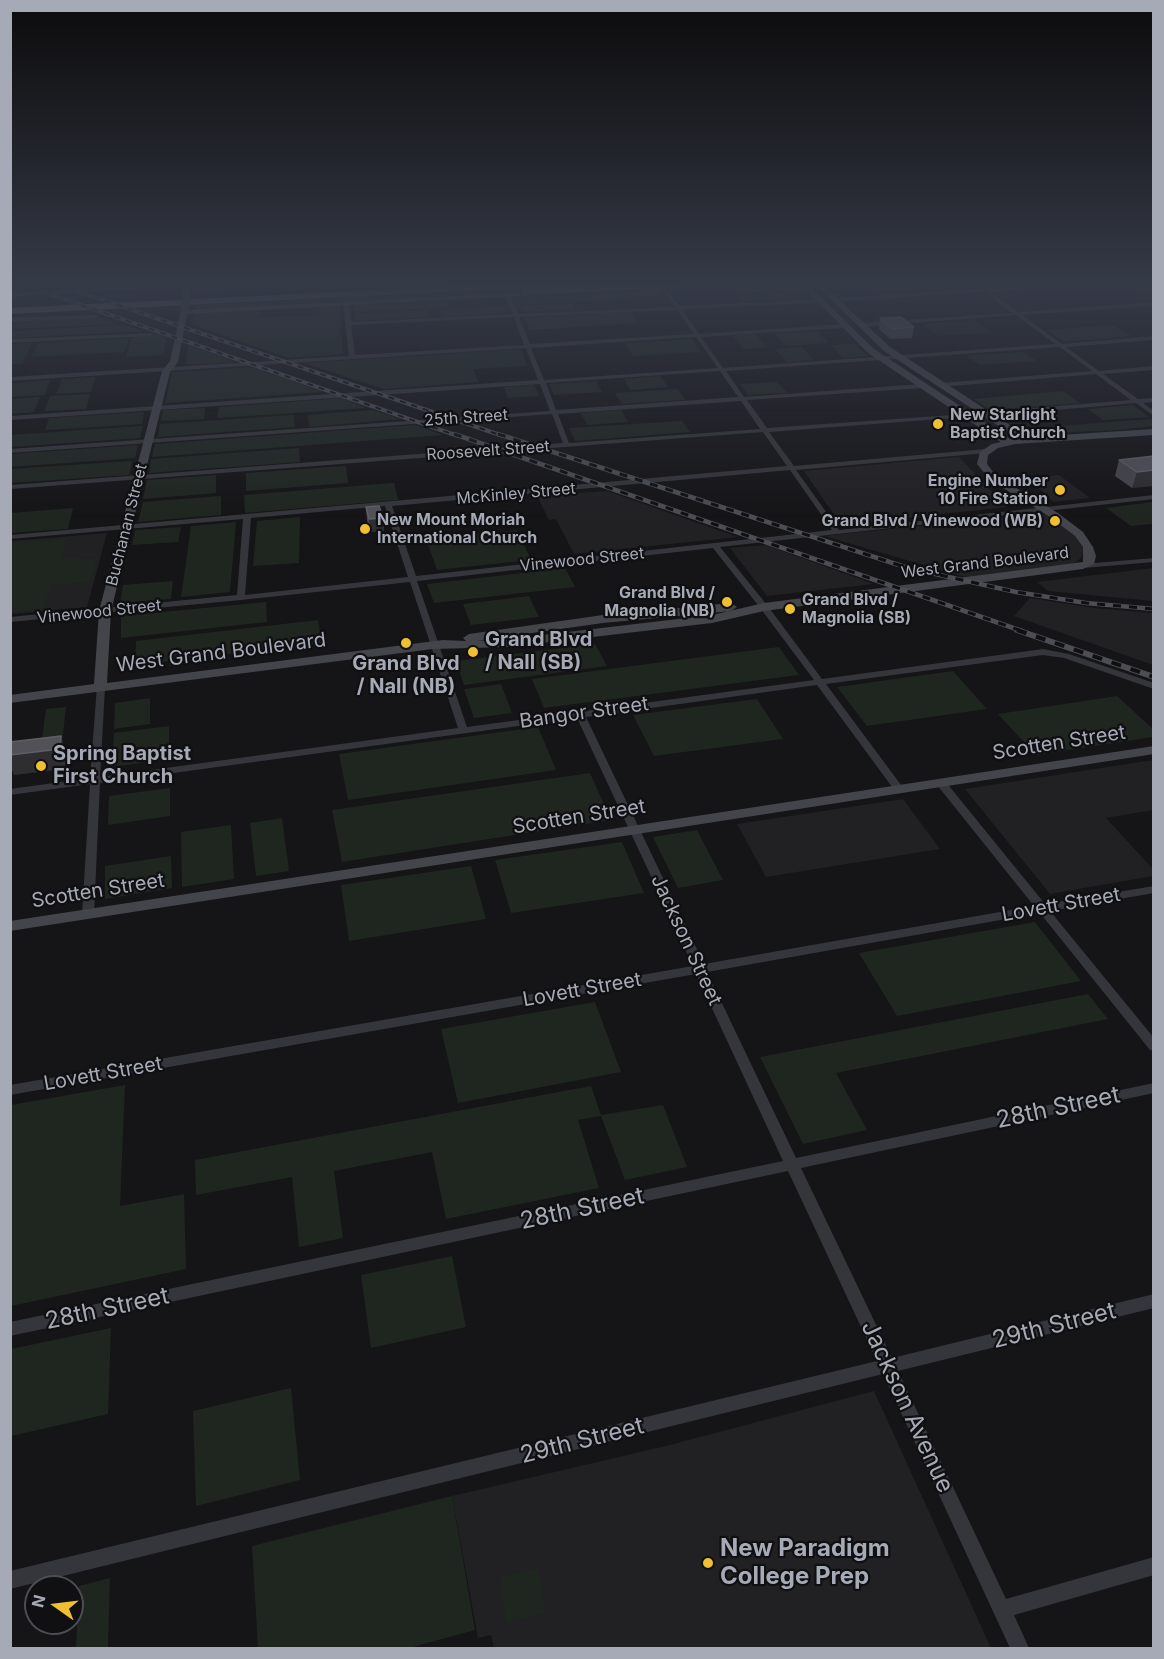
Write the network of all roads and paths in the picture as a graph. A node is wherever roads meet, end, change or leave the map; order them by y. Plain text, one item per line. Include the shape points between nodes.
1 (174, 362) edge
2 (268, 362) edge
3 (534, 362) edge
4 (718, 362) edge
5 (828, 362) edge
6 (887, 362) edge
7 (907, 362) edge
8 (1083, 362) edge
9 (911, 365) junction
10 (894, 367) junction
11 (1154, 368) edge
12 (167, 369) junction
13 (723, 369) junction
14 (1097, 373) junction
15 (10, 379) edge
16 (542, 382) junction
17 (940, 385) junction
18 (922, 386) junction
19 (953, 394) junction
20 (937, 396) junction
21 (743, 399) junction
22 (1154, 400) edge
23 (1136, 402) junction
24 (968, 403) junction
25 (951, 405) junction
26 (156, 408) junction
27 (554, 412) junction
28 (985, 414) junction
29 (1154, 414) edge
30 (966, 415) junction
31 (10, 418) edge
32 (766, 430) junction
33 (1154, 432) edge
34 (1026, 440) junction
35 (148, 441) junction
36 (1008, 442) junction
37 (567, 446) junction
38 (10, 451) edge
39 (986, 451) junction
40 (792, 469) junction
41 (138, 478) junction
42 (10, 487) edge
43 (1154, 497) edge
44 (388, 505) junction
45 (1044, 509) junction
46 (247, 518) junction
47 (125, 528) junction
48 (837, 532) junction
49 (10, 537) edge
50 (716, 546) junction
51 (1154, 560) edge
52 (1083, 566) junction
53 (412, 579) junction
54 (241, 598) junction
55 (764, 607) junction
56 (105, 611) junction
57 (10, 620) edge
58 (600, 620) junction
59 (606, 631) junction
60 (436, 646) junction
61 (818, 682) junction
62 (1154, 686) edge
63 (100, 688) junction
64 (10, 699) edge
65 (580, 714) junction
66 (463, 729) junction
67 (1154, 750) edge
68 (96, 779) junction
69 (941, 783) junction
70 (899, 789) junction
71 (10, 792) edge
72 (635, 830) junction
73 (1154, 889) edge
74 (1042, 909) junction
75 (88, 914) junction
76 (11, 926) edge
77 (10, 931) edge
78 (700, 969) junction
79 (1154, 1047) edge
80 (1154, 1088) edge
81 (10, 1090) edge
82 (793, 1166) junction
83 (1154, 1301) edge
84 (10, 1329) edge
85 (888, 1366) junction
86 (1154, 1566) edge
87 (10, 1580) edge
88 (1002, 1609) junction
89 (1020, 1648) edge

1 - 12 main road, Buchanan Street
2 - 12 street
3 - 16 street
4 - 13 street
5 - 13 street
6 - 10 main road
7 - 9 main road
8 - 14 street
9 - 10 main road
9 - 17 main road
10 - 18 main road
11 - 14 street
12 - 15 street
12 - 26 main road, Buchanan Street
13 - 16 street
13 - 21 street
14 - 17 street
14 - 23 street
16 - 26 street
16 - 27 street
17 - 19 main road
18 - 20 main road
18 - 21 street, 25th Street
19 - 20 main road
19 - 24 main road
20 - 25 main road
21 - 27 street, 25th Street
21 - 32 street
22 - 23 street
23 - 28 street
23 - 29 street
24 - 25 main road
24 - 28 main road
25 - 30 main road
26 - 31 street
26 - 35 main road, Buchanan Street
27 - 35 street, 25th Street
27 - 37 street
28 - 34 main road
30 - 32 street, Roosevelt Street
30 - 36 main road
32 - 37 street, Roosevelt Street
32 - 40 street
33 - 34 main road
34 - 36 main road
35 - 38 street, 25th Street
35 - 41 main road, Buchanan Street
36 - 39 main road
37 - 41 street, Roosevelt Street
39 - 40 street, McKinley Street
39 - 45 main road, West Grand Boulevard via 981,459 988,473
40 - 44 street, McKinley Street
40 - 48 street
41 - 42 street, Roosevelt Street
41 - 47 main road, Buchanan Street
43 - 45 street, Vinewood Street
44 - 46 street, McKinley Street
44 - 53 street
45 - 48 street, Vinewood Street
45 - 52 main road, West Grand Boulevard via 1085,542 1090,556
46 - 47 street, McKinley Street
46 - 54 street
47 - 49 street, McKinley Street
47 - 56 main road, Buchanan Street
48 - 50 street, Vinewood Street
50 - 53 street, Vinewood Street
50 - 55 street
51 - 52 street
52 - 55 main road, West Grand Boulevard
53 - 54 street, Vinewood Street
53 - 60 street
54 - 56 street, Vinewood Street
55 - 58 main road, West Grand Boulevard via 704,608
55 - 59 main road, West Grand Boulevard via 712,619
55 - 61 street
56 - 57 street, Vinewood Street
56 - 63 main road, Buchanan Street
58 - 59 street
58 - 60 main road, West Grand Boulevard via 495,633
59 - 60 main road, West Grand Boulevard
60 - 63 main road, West Grand Boulevard
60 - 66 street
61 - 62 street, Bangor Street via 1043,652
61 - 65 street, Bangor Street
61 - 70 street
63 - 64 main road, West Grand Boulevard
63 - 68 street, Buchanan Street
65 - 66 street, Bangor Street
65 - 72 street, Jackson Street
66 - 68 street, Bangor Street
67 - 69 main road, Scotten Street
68 - 71 street, Bangor Street
68 - 75 street, Buchanan Street
69 - 70 main road, Scotten Street
69 - 74 street
70 - 72 main road, Scotten Street
72 - 75 main road, Scotten Street
72 - 78 street, Jackson Street
73 - 74 street, Lovett Street
74 - 78 street, Lovett Street
74 - 79 street
75 - 76 main road, Scotten Street
76 - 77 street
78 - 81 street, Lovett Street
78 - 82 street, Jackson Street
80 - 82 street, 28th Street
82 - 84 street, 28th Street
82 - 85 street, Jackson Avenue
83 - 85 street, 29th Street
85 - 87 street, 29th Street
85 - 88 street, Jackson Avenue
86 - 88 street
88 - 89 street, Jackson Avenue

